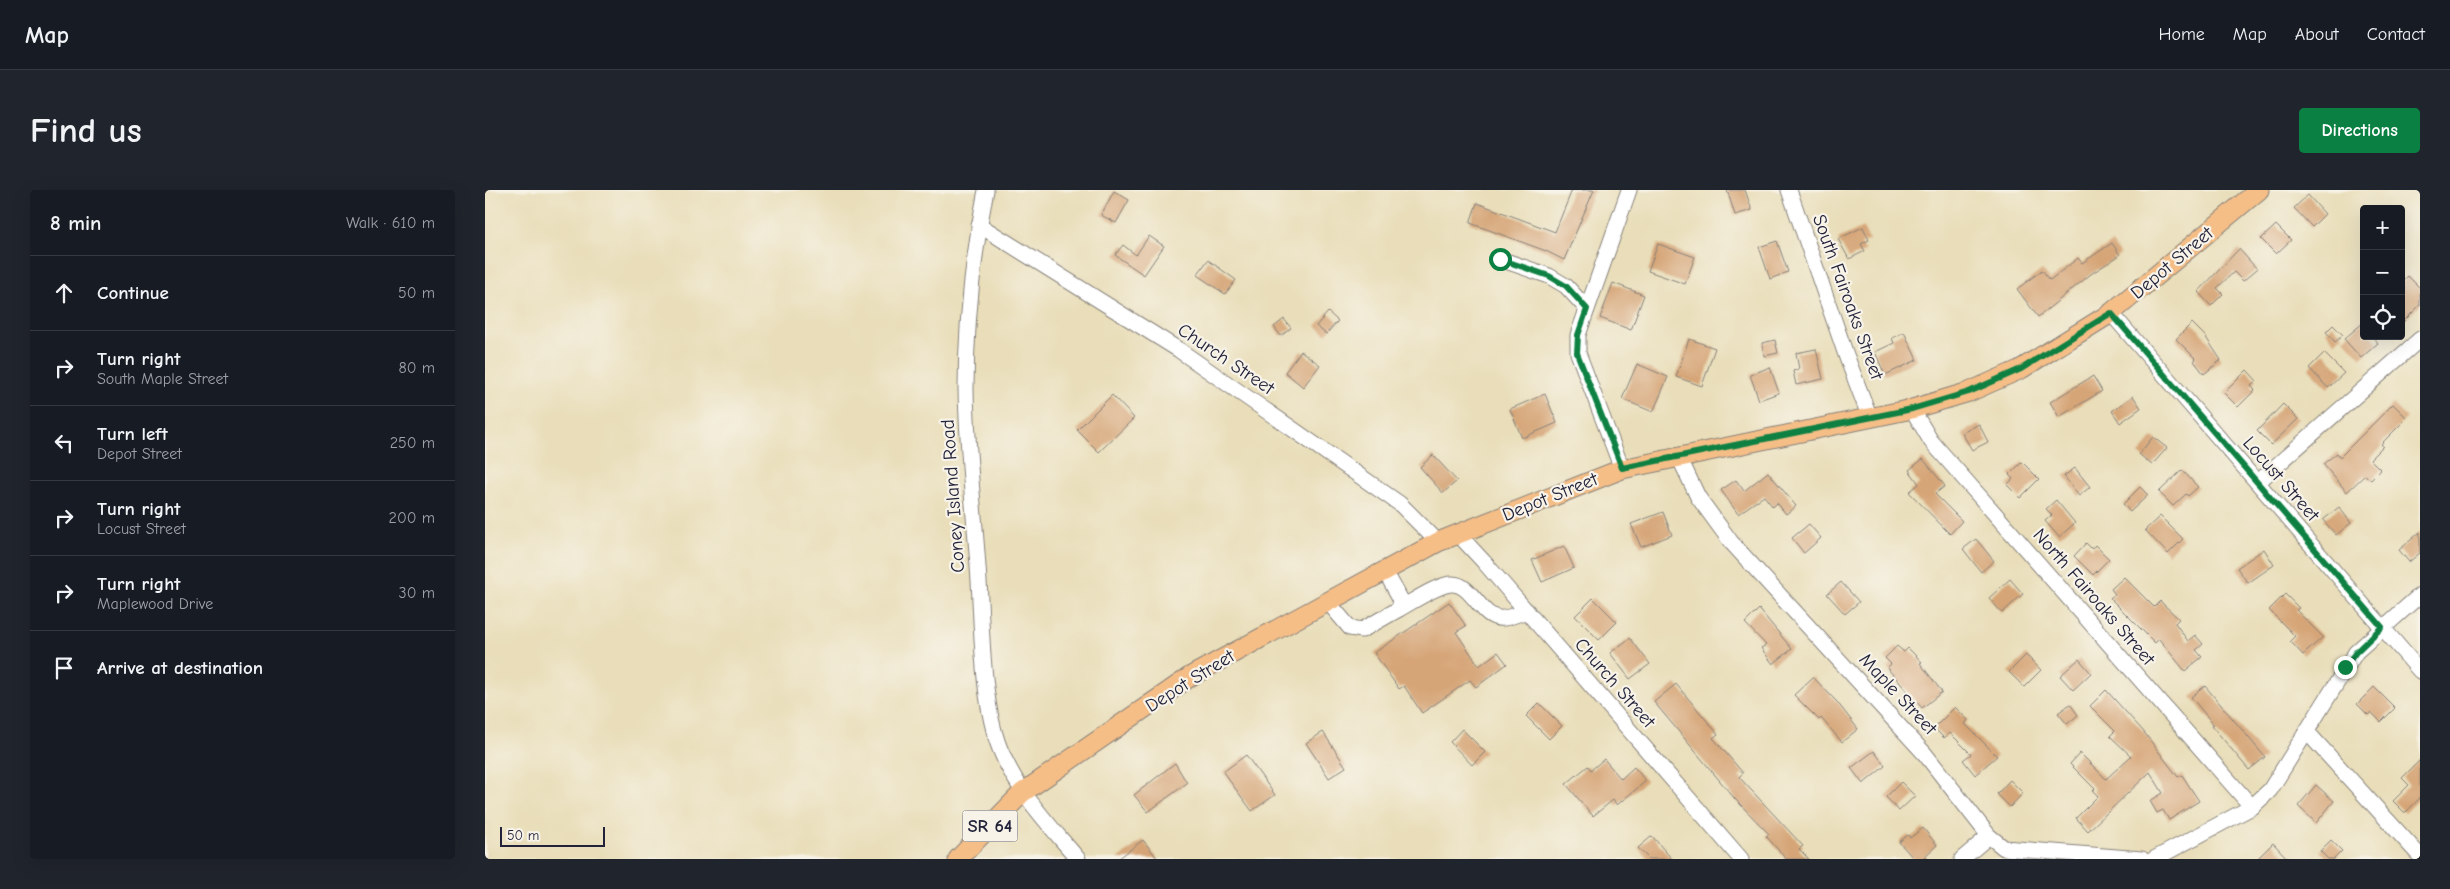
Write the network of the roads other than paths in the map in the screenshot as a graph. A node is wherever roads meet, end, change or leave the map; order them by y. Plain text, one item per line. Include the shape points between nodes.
1 (986, 190) edge
2 (1629, 190) edge
3 (1789, 190) edge
4 (2259, 190) edge
5 (979, 225) junction
6 (1500, 259) dead end
7 (1587, 309) junction
8 (2111, 313) junction
9 (2420, 339) edge
10 (1912, 409) junction
11 (1870, 418) junction
12 (1679, 457) junction
13 (1622, 468) junction
14 (2258, 482) junction
15 (1457, 534) junction
16 (1438, 542) junction
17 (1385, 571) junction
18 (2420, 596) edge
19 (1328, 602) junction
20 (1399, 609) junction
21 (1527, 611) junction
22 (2382, 627) junction
23 (2420, 672) edge
24 (2308, 733) junction
25 (1022, 793) junction
26 (2252, 807) junction
27 (1989, 836) junction
28 (2420, 856) edge
29 (958, 859) edge
30 (1078, 859) edge
31 (1741, 859) edge
32 (1962, 859) edge
33 (2142, 859) edge
34 (2154, 859) edge

1 - 5 street, Coney Island Road
2 - 7 street
3 - 11 street, South Fairoaks Street
4 - 8 main road, Depot Street / SR 64
5 - 16 street, Church Street via 1179,350 1400,504
5 - 25 street, Coney Island Road via 969,319 966,389 983,644 990,709 1000,748
6 - 7 street via 1549,276 1566,286
7 - 13 street via 1578,335 1577,353
8 - 10 main road, Depot Street / SR 64 via 2021,369 1969,392
8 - 14 street, Locust Street
9 - 14 street
10 - 11 main road, Depot Street / SR 64
10 - 26 street, North Fairoaks Street via 1931,441
11 - 12 main road, Depot Street / SR 64
12 - 13 main road, Depot Street / SR 64
12 - 27 street, Maple Street via 1698,497 1731,542 1925,754
13 - 15 main road, Depot Street / SR 64
14 - 22 street, Locust Street
15 - 16 main road, Depot Street / SR 64
15 - 21 street, Church Street
16 - 17 main road, Depot Street / SR 64
17 - 19 main road, Depot Street / SR 64
17 - 20 street via 1401,600
18 - 22 street
19 - 20 street via 1350,628 1362,630
19 - 25 main road, Depot Street / SR 64 via 1191,676
20 - 21 street via 1453,583 1462,587 1491,616 1503,619
21 - 31 street, Church Street
22 - 23 street, Locust Street
22 - 24 street via 2345,667
24 - 26 street via 2271,790
24 - 28 street
25 - 29 main road, SR 64
25 - 30 street, Coney Island Road
26 - 34 street
27 - 32 street
27 - 33 street, Maple Street via 2004,848

